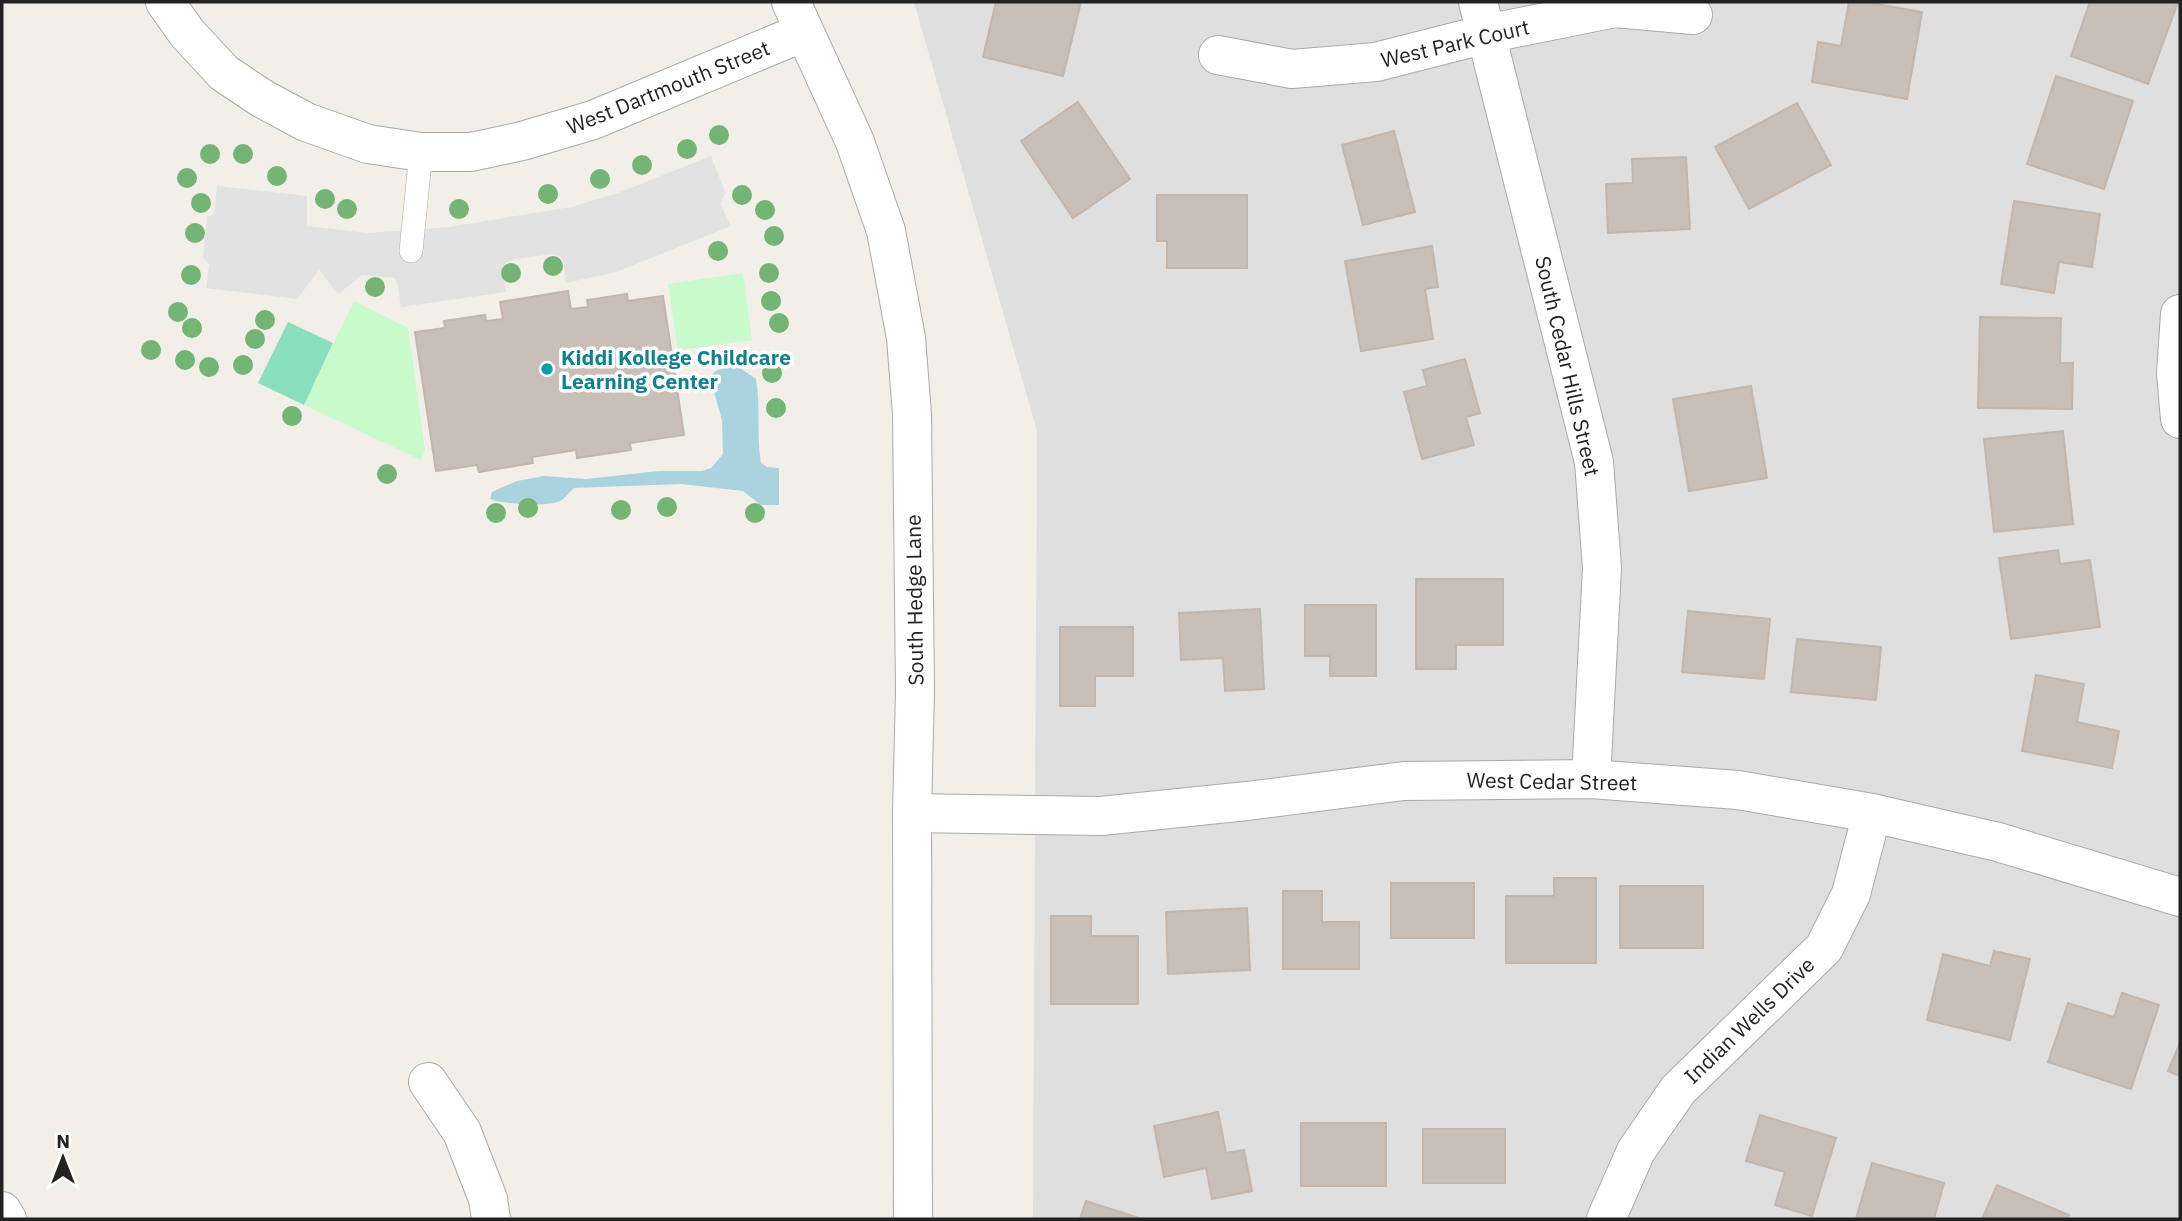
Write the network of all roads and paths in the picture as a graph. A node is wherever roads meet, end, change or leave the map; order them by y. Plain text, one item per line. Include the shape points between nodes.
1 (165, 2) edge
2 (1693, 15) dead end
3 (798, 17) edge
4 (1482, 18) edge
5 (1218, 55) dead end
6 (421, 152) junction
7 (411, 251) dead end
8 (2180, 314) edge
9 (2178, 373) edge
10 (2180, 419) edge
11 (1591, 779) junction
12 (912, 813) junction
13 (1872, 813) junction
14 (2180, 897) edge
15 (428, 1082) dead end
16 (2, 1211) edge
17 (7, 1219) edge
18 (491, 1219) edge
19 (913, 1219) edge
20 (1606, 1219) edge

1 - 6 street, West Dartmouth Street via 224,74 263,99 306,122 368,144
2 - 4 street, West Park Court via 1615,8
3 - 6 street, West Dartmouth Street via 593,120 471,152
3 - 12 street, South Hedge Lane via 855,142 886,231 906,338 912,414
4 - 5 street, West Park Court via 1376,62 1292,69
4 - 11 street, South Cedar Hills Street via 1594,461 1602,568
6 - 7 lane
8 - 9 street
9 - 10 street
11 - 12 street, West Cedar Street via 1404,781 1101,816
11 - 13 street, West Cedar Street via 1738,790
12 - 19 street, South Hedge Lane
13 - 14 street, West Cedar Street via 1998,842
13 - 20 street, Indian Wells Drive via 1851,894 1824,948 1678,1090 1636,1151
15 - 18 street via 461,1132 488,1199
16 - 17 street

